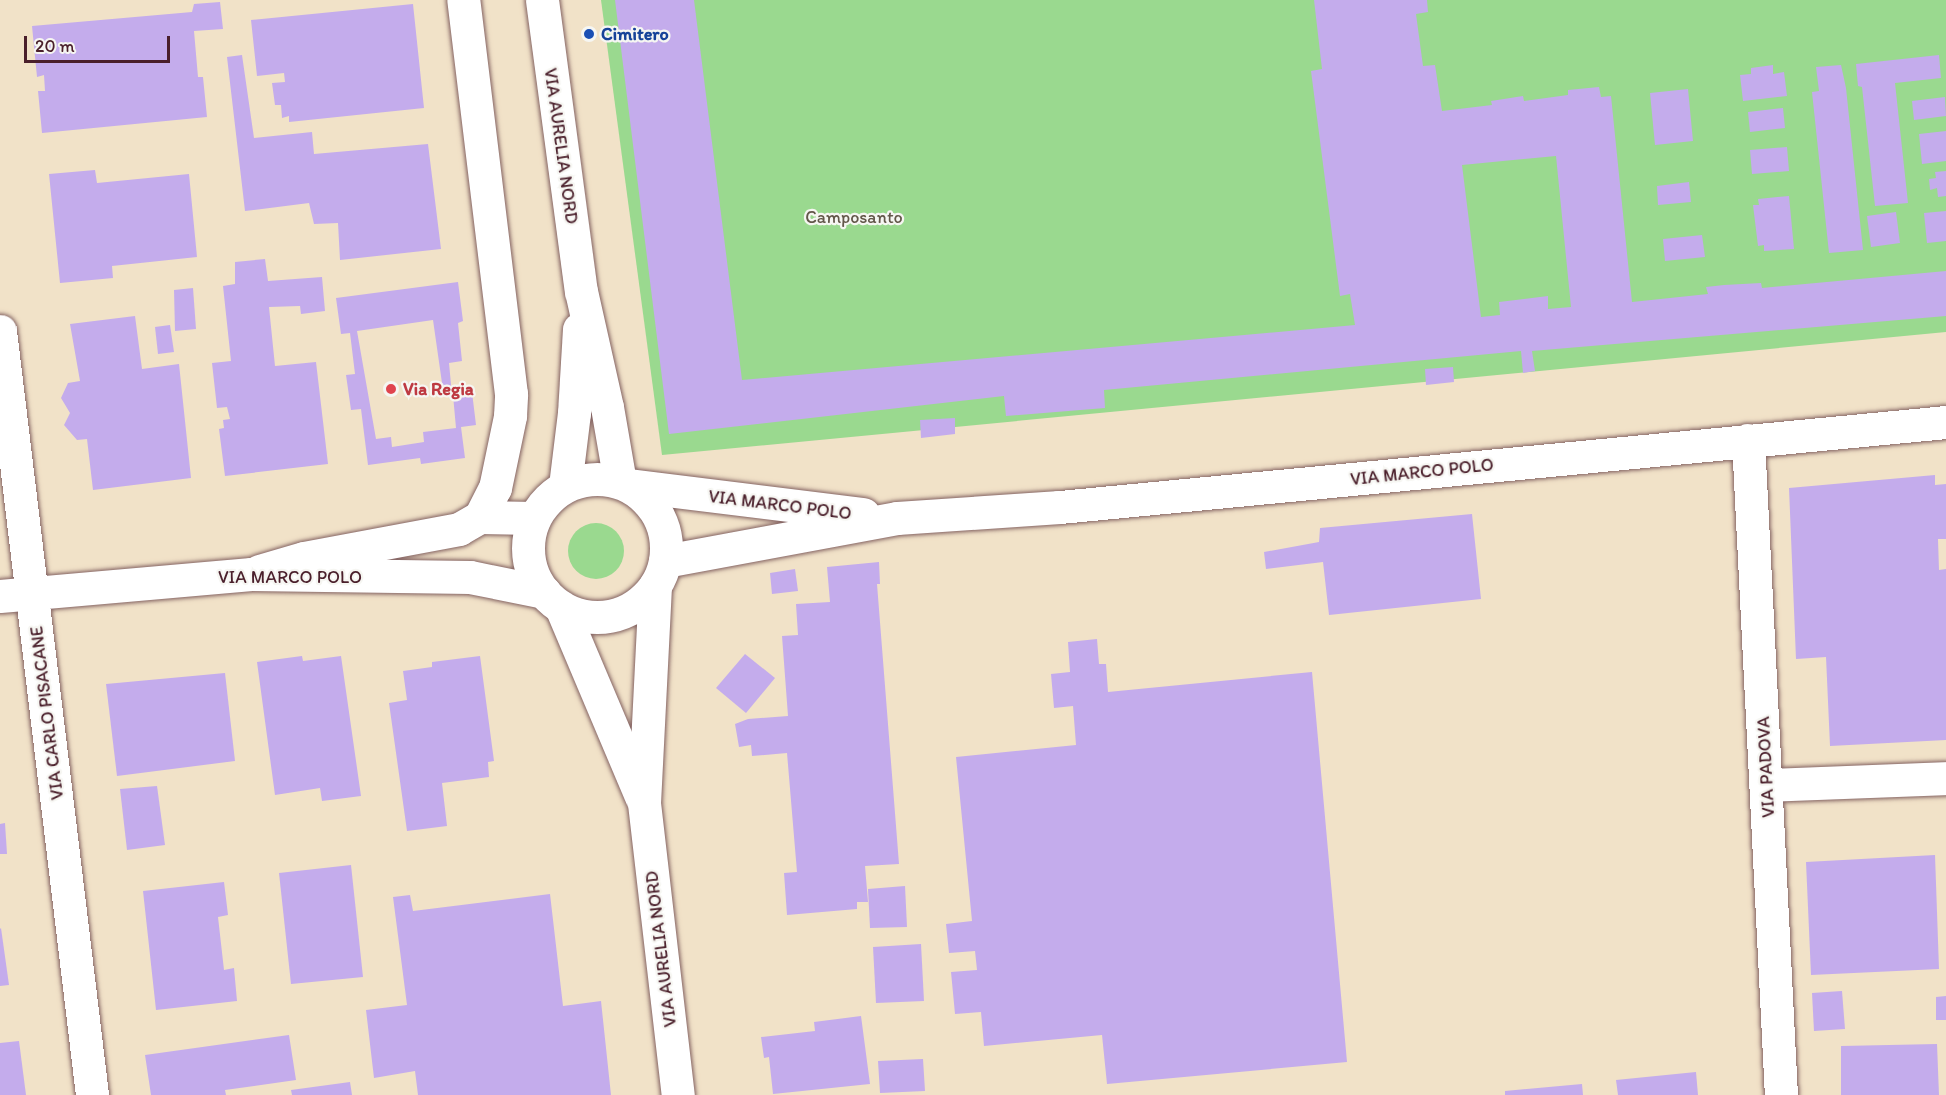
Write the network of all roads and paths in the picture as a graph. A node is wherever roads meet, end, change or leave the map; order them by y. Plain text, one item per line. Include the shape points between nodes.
1 (463, 0) edge
2 (542, 0) edge
3 (581, 291) junction
4 (0, 331) edge
5 (1946, 422) edge
6 (1748, 440) junction
7 (624, 484) junction
8 (565, 486) junction
9 (480, 517) junction
10 (534, 518) junction
11 (897, 518) junction
12 (251, 574) junction
13 (660, 574) junction
14 (33, 594) junction
15 (0, 596) edge
16 (552, 599) junction
17 (1946, 778) edge
18 (1767, 785) junction
19 (644, 803) junction
20 (92, 1095) edge
21 (678, 1095) edge
22 (1781, 1095) edge

1 - 9 street via 511,394 497,479
2 - 3 street, VIA AURELIA NORD
3 - 7 street, VIA AURELIA NORD
3 - 8 street, VIA AURELIA NORD via 574,413
4 - 14 street, VIA CARLO PISACANE
5 - 6 street, VIA MARCO POLO
6 - 11 street, VIA MARCO POLO via 1060,507
6 - 18 street, VIA PADOVA
7 - 8 street via 583,479
7 - 11 street, VIA MARCO POLO
7 - 13 street via 643,495 663,525 666,543
8 - 10 street via 547,499
9 - 10 street
9 - 12 street via 445,534 345,549
10 - 16 street via 527,550 532,573
11 - 13 street, VIA MARCO POLO
12 - 14 street, VIA MARCO POLO
12 - 16 street, VIA MARCO POLO via 470,577
13 - 16 street via 645,598 619,614 589,617
13 - 19 street, VIA AURELIA NORD
14 - 15 street, VIA MARCO POLO
14 - 20 street, VIA CARLO PISACANE
16 - 19 street, VIA AURELIA NORD
17 - 18 street
18 - 22 street, VIA PADOVA
19 - 21 street, VIA AURELIA NORD

